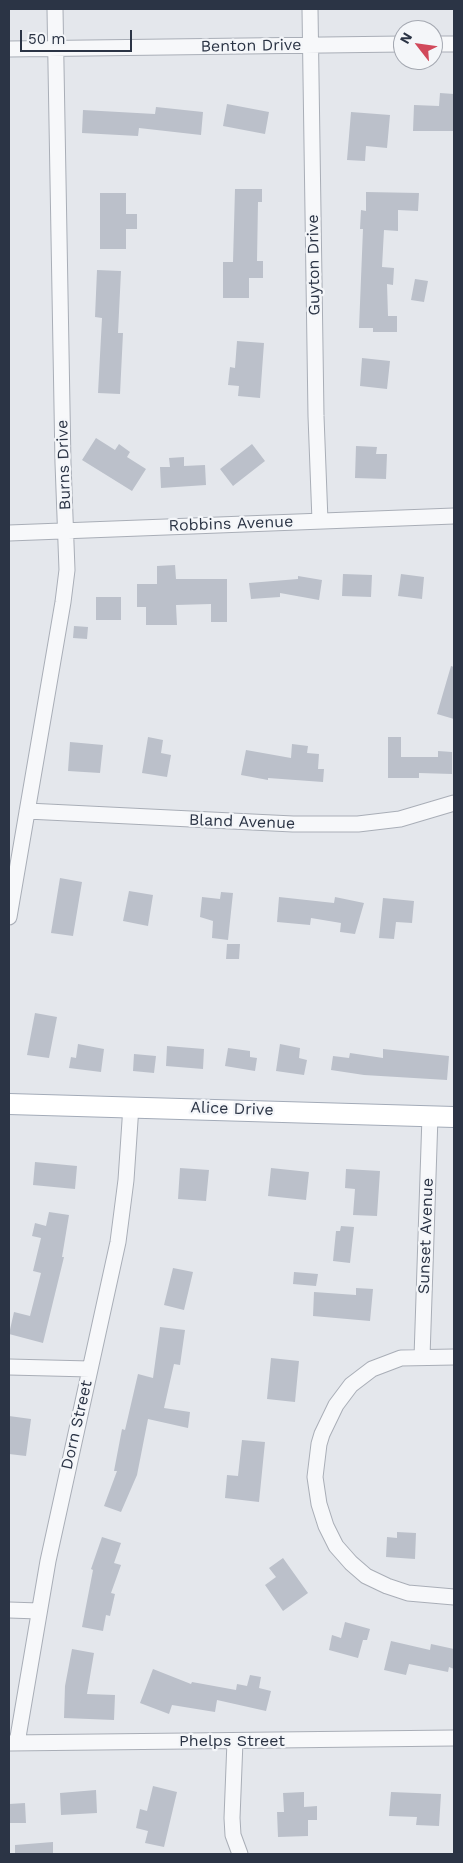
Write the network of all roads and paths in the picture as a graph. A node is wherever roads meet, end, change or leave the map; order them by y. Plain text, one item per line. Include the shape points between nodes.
1 (55, 9) edge
2 (310, 9) edge
3 (393, 44) edge
4 (310, 45) junction
5 (56, 48) junction
6 (9, 49) edge
7 (454, 516) edge
8 (320, 521) junction
9 (66, 531) junction
10 (9, 533) edge
11 (454, 803) edge
12 (27, 811) junction
13 (9, 917) edge
14 (9, 1104) edge
15 (131, 1106) junction
16 (430, 1116) junction
17 (454, 1117) edge
18 (422, 1357) junction
19 (454, 1357) edge
20 (9, 1367) edge
21 (90, 1369) junction
22 (454, 1597) edge
23 (9, 1610) edge
24 (39, 1611) junction
25 (454, 1738) edge
26 (235, 1741) junction
27 (13, 1743) edge
28 (240, 1854) edge

1 - 5 street, Burns Drive
2 - 4 street, Guyton Drive
3 - 4 street, Benton Drive
4 - 5 street, Benton Drive
4 - 8 street, Guyton Drive
5 - 6 street, Benton Drive
5 - 9 street, Burns Drive
7 - 8 street, Robbins Avenue
8 - 9 street, Robbins Avenue
9 - 10 street, Robbins Avenue
9 - 12 street, Burns Drive via 67,570 63,602
11 - 12 street, Bland Avenue via 400,819 358,824 293,824
12 - 13 street, Burns Drive
14 - 15 main road, Alice Drive
15 - 16 main road, Alice Drive
15 - 21 street, Dorn Street via 118,1242
16 - 17 main road, Alice Drive
16 - 18 street, Sunset Avenue
18 - 19 street
18 - 22 street via 400,1358 381,1364 351,1384 336,1406 319,1444 315,1469 317,1495 336,1546 366,1576 408,1593
20 - 21 street
21 - 24 street, Dorn Street
23 - 24 street
24 - 27 street, Dorn Street
25 - 26 street, Phelps Street
26 - 27 street, Phelps Street
26 - 28 street via 232,1818

